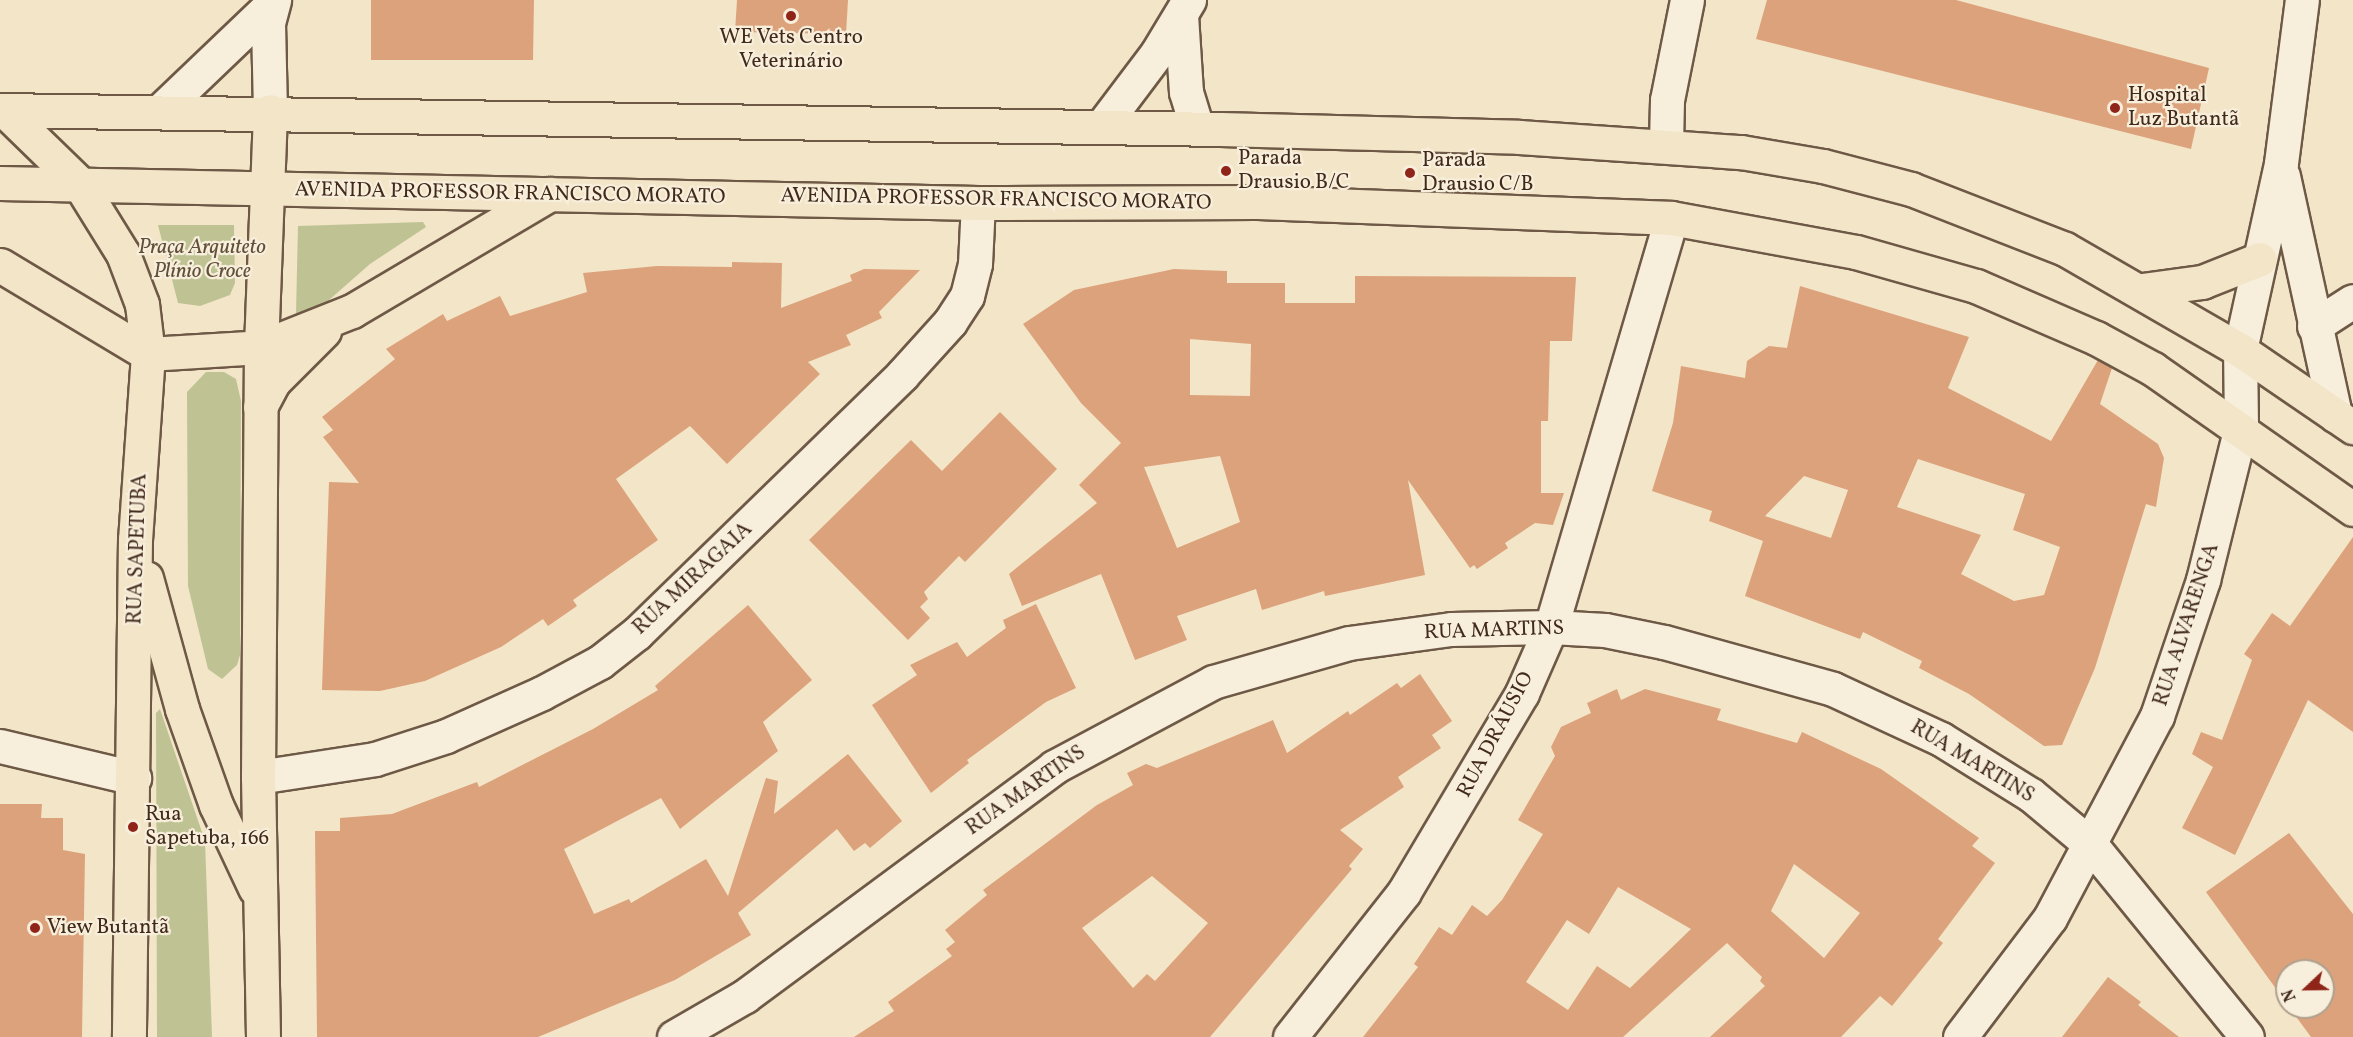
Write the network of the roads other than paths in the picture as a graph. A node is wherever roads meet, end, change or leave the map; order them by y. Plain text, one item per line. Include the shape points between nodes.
1 (1687, 0) edge
2 (2302, 0) edge
3 (273, 2) edge
4 (1185, 7) edge
5 (2, 110) edge
6 (160, 111) junction
7 (270, 111) junction
8 (1102, 126) junction
9 (1197, 128) junction
10 (1666, 144) junction
11 (2281, 163) junction
12 (0, 183) edge
13 (79, 183) junction
14 (266, 192) junction
15 (550, 194) junction
16 (978, 203) junction
17 (1671, 218) junction
18 (2260, 259) junction
19 (0, 265) edge
20 (2142, 290) junction
21 (2353, 301) edge
22 (340, 316) junction
23 (2314, 326) junction
24 (261, 347) junction
25 (2240, 350) junction
26 (148, 354) junction
27 (260, 407) junction
28 (2344, 421) edge
29 (2241, 427) junction
30 (2353, 509) edge
31 (135, 539) junction
32 (1551, 627) junction
33 (0, 746) edge
34 (258, 777) junction
35 (134, 778) junction
36 (2091, 845) junction
37 (261, 901) junction
38 (129, 1037) edge
39 (263, 1037) edge
40 (674, 1037) edge
41 (1290, 1037) edge
42 (1960, 1037) edge
43 (2247, 1037) edge

1 - 10 street via 1667,100
2 - 11 street, RUA ALVARENGA
3 - 6 street
3 - 7 street
4 - 8 street
4 - 9 street via 1185,92
5 - 6 highway
5 - 13 highway, RUA SAPETUBA
6 - 7 highway
7 - 8 highway via 419,118
7 - 14 highway
8 - 9 highway
9 - 10 highway
10 - 20 highway via 1823,166 1911,189 2006,223
11 - 18 street, RUA ALVARENGA
11 - 23 street, RUA ALVARENGA
12 - 13 highway, AVENIDA PROFESSOR FRANCISCO MORATO
13 - 14 highway, AVENIDA PROFESSOR FRANCISCO MORATO
13 - 26 highway, RUA SAPETUBA via 123,254 142,304
14 - 15 highway, AVENIDA PROFESSOR FRANCISCO MORATO
14 - 24 highway
15 - 16 highway, AVENIDA PROFESSOR FRANCISCO MORATO
15 - 22 highway via 416,277
16 - 17 highway, AVENIDA PROFESSOR FRANCISCO MORATO via 1255,202
16 - 34 street, RUA MIRAGAIA via 975,264 967,296 950,322 902,375 637,633 600,662 446,736 375,759
17 - 29 highway, AVENIDA PROFESSOR FRANCISCO MORATO via 1857,252 1976,286 2096,338
17 - 32 street, RUA DRÁUSIO
18 - 20 highway via 2202,282
18 - 25 street, RUA ALVARENGA
19 - 26 highway
20 - 25 highway
21 - 23 street
22 - 24 highway
22 - 27 highway via 291,361
23 - 28 street, RUA ALVARENGA
24 - 26 highway
24 - 27 highway
25 - 28 highway
25 - 29 street, RUA ALVARENGA
26 - 31 highway, RUA SAPETUBA
27 - 34 highway
29 - 30 highway, AVENIDA PROFESSOR FRANCISCO MORATO
29 - 36 street, RUA ALVARENGA via 2228,492 2183,644 2157,716
31 - 35 highway, RUA SAPETUBA
31 - 37 highway via 182,709 216,805
32 - 36 street, RUA MARTINS via 1605,630 1664,642 1833,689 1941,738 2031,795
32 - 40 street, RUA MARTINS via 1451,629 1349,643 1213,682 1054,767 781,971
32 - 41 street, RUA DRÁUSIO via 1522,693 1404,892
33 - 35 street
34 - 37 highway
35 - 38 highway, RUA SAPETUBA
36 - 42 street, RUA ALVARENGA via 2050,918
36 - 43 street, RUA MARTINS
37 - 39 highway

